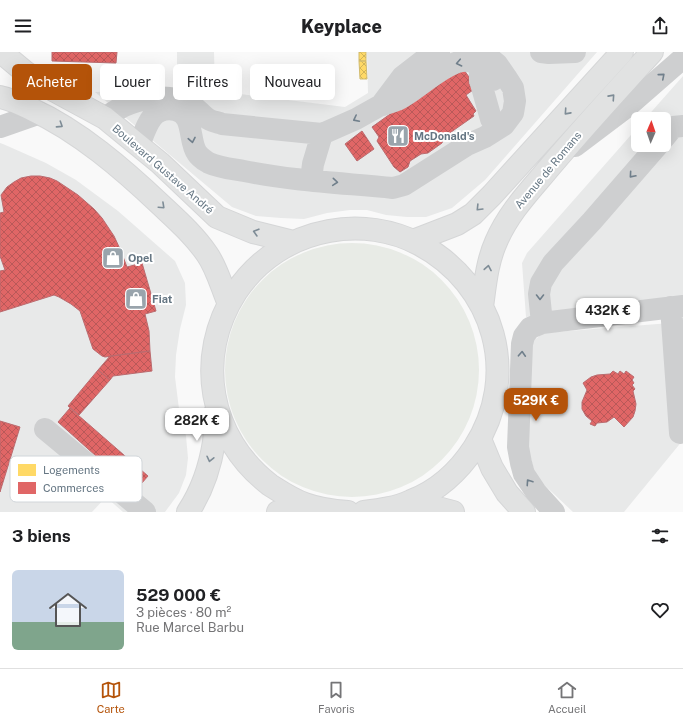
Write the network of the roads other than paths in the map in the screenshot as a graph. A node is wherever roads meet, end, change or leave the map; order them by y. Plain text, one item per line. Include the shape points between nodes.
1 (1, 52) edge
2 (439, 52) edge
3 (541, 52) edge
4 (575, 52) edge
5 (622, 52) edge
6 (652, 52) edge
7 (683, 58) edge
8 (481, 59) edge
9 (0, 97) edge
10 (381, 105) junction
11 (40, 113) junction
12 (105, 118) junction
13 (683, 126) edge
14 (0, 127) edge
15 (671, 129) edge
16 (322, 134) junction
17 (467, 144) junction
18 (139, 146) junction
19 (652, 152) edge
20 (554, 161) junction
21 (312, 180) junction
22 (413, 241) junction
23 (293, 242) junction
24 (229, 304) junction
25 (482, 307) junction
26 (677, 307) edge
27 (542, 323) junction
28 (217, 406) junction
29 (45, 430) dead end
30 (680, 433) dead end
31 (480, 439) junction
32 (77, 456) edge
33 (411, 501) junction
34 (133, 502) edge
35 (304, 504) junction
36 (145, 512) edge
37 (188, 512) edge
38 (278, 512) edge
39 (348, 512) edge
40 (364, 512) edge
41 (453, 512) edge
42 (524, 512) edge
43 (554, 512) edge

1 - 12 main road, Boulevard Gustave André via 46,86
2 - 10 street via 429,56 402,77
3 - 4 street
5 -> 22 main road, Avenue de Romans via 473,214 457,224
20 -> 6 main road, Avenue de Romans
20 -> 7 street via 628,106
8 -> 10 street via 472,62 462,61 444,68 398,100
8 - 17 street via 502,92 503,98 499,110 481,126
8 - 17 street via 496,64 513,88 515,101 513,113 504,125
9 - 11 main road
10 -> 16 street
11 - 14 street
11 -> 24 main road via 94,147 186,228 208,255
12 - 16 street via 127,104 155,97 178,99 188,103 210,120 222,124
12 - 18 main road, Boulevard Gustave André
13 - 15 street
16 - 21 street via 313,164
21 -> 17 street via 393,188 404,185
18 -> 21 street via 152,117 159,111 176,110 183,113 188,120 196,153 202,159 218,166 271,176
23 -> 18 main road, Boulevard Gustave André via 253,232 217,217
19 -> 27 street via 553,263 539,294
25 -> 20 main road, Avenue de Romans via 488,264 504,224
22 - 23 main road via 389,232 341,229
22 - 25 main road via 446,261 472,290
23 - 24 main road via 256,268 245,279
24 - 28 main road via 220,324 212,365
25 - 31 main road via 494,339 497,373 492,407
26 - 27 street
26 - 30 street
43 -> 27 street via 524,474 518,447 522,344 530,328
28 - 35 main road via 226,432 240,455 258,475 280,492
28 -> 37 main road via 210,462 204,482
29 - 32 street
31 - 33 main road via 451,476
31 - 42 main road via 492,468 507,493
33 - 40 main road via 385,510
33 - 41 main road
34 - 36 street
35 - 38 main road
35 - 39 main road via 330,511

